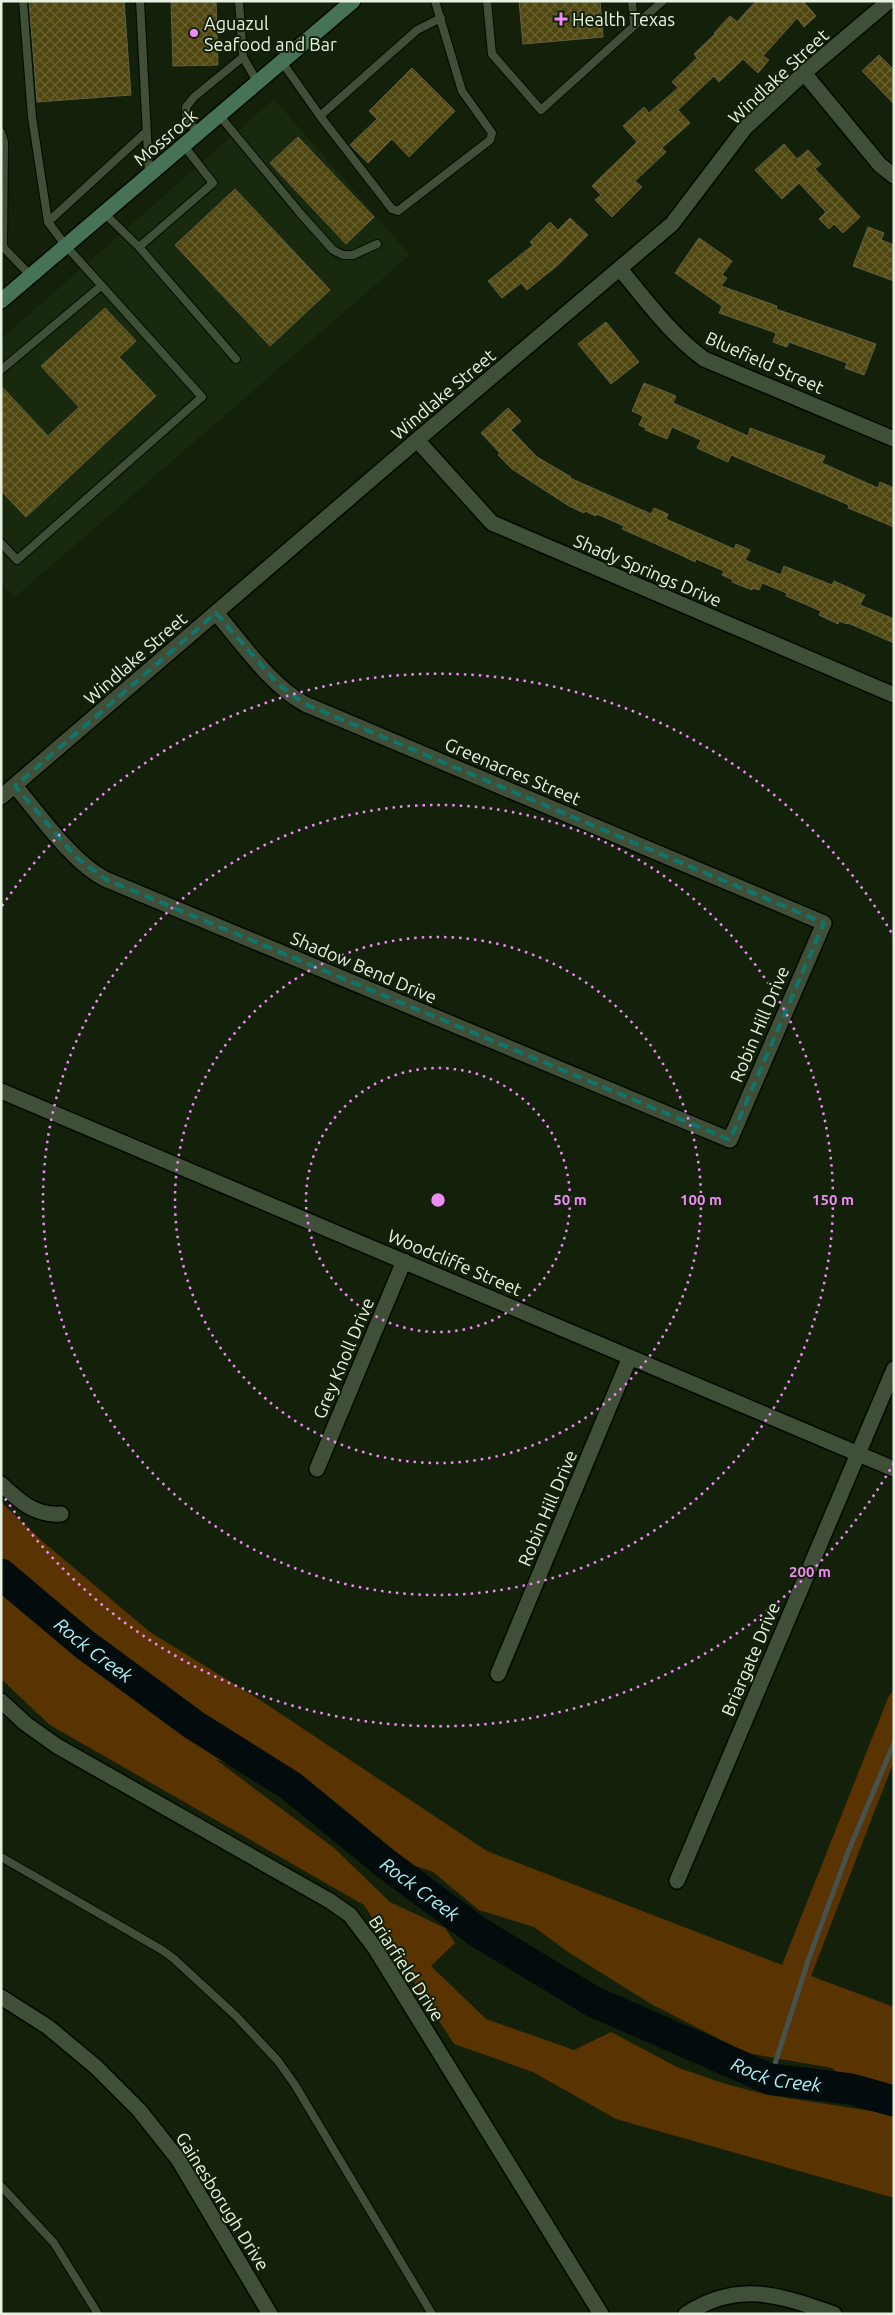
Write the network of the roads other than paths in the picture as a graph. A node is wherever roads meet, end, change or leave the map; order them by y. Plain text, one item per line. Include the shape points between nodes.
1 (23, 1) edge
2 (140, 1) edge
3 (239, 1) edge
4 (435, 1) edge
5 (487, 1) edge
6 (632, 1) edge
7 (663, 1) edge
8 (889, 1) edge
9 (350, 2) edge
10 (441, 18) junction
11 (634, 26) junction
12 (243, 57) junction
13 (282, 62) junction
14 (804, 73) junction
15 (258, 83) junction
16 (219, 115) junction
17 (320, 116) junction
18 (1, 132) edge
19 (146, 132) junction
20 (198, 134) junction
21 (3, 142) edge
22 (184, 146) junction
23 (149, 176) junction
24 (894, 176) edge
25 (104, 213) junction
26 (48, 222) junction
27 (377, 244) dead end
28 (66, 246) junction
29 (139, 247) junction
30 (2, 248) edge
31 (620, 269) junction
32 (31, 276) junction
33 (102, 286) junction
34 (1, 301) edge
35 (236, 359) dead end
36 (1, 370) edge
37 (894, 439) edge
38 (417, 440) junction
39 (1, 543) edge
40 (216, 613) junction
41 (894, 695) edge
42 (15, 786) junction
43 (1, 797) edge
44 (824, 923) joint
45 (1, 1091) edge
46 (730, 1140) joint
47 (404, 1261) junction
48 (630, 1357) junction
49 (894, 1369) edge
50 (858, 1454) junction
51 (894, 1469) edge
52 (317, 1470) dead end
53 (1, 1484) edge
54 (61, 1514) dead end
55 (498, 1674) dead end
56 (1, 1701) edge
57 (1, 1857) edge
58 (676, 1881) dead end
59 (1, 1997) edge
60 (1, 2186) edge
61 (98, 2314) edge
62 (270, 2314) edge
63 (432, 2314) edge
64 (601, 2314) edge
65 (686, 2314) edge
66 (834, 2314) edge

1 - 26 lane via 32,117
2 - 19 lane
3 - 12 lane
4 - 10 lane
5 - 11 lane via 492,54 541,110
6 - 11 lane
7 - 11 lane
8 - 14 street, Windlake Street
9 - 13 street, Mossrock
10 - 17 lane via 417,30
10 - 17 lane via 462,91 492,134 490,140 398,211 392,209
12 - 15 lane
12 - 20 lane via 186,107 186,116
13 - 15 street, Mossrock
13 - 17 lane
14 - 24 street via 880,165
14 - 31 street, Windlake Street via 745,128 672,224
15 - 16 street, Mossrock
16 - 20 street, Mossrock
16 - 27 lane via 333,250 353,255
18 - 21 lane
19 - 23 lane
19 - 26 lane
20 - 22 street, Mossrock
21 - 30 lane
22 - 23 street, Mossrock
22 - 29 lane via 213,183
23 - 25 street, Mossrock
25 - 28 street, Mossrock
25 - 29 lane
26 - 28 lane
28 - 32 street, Mossrock
28 - 33 lane
29 - 35 lane
30 - 32 lane
31 - 37 street, Bluefield Street via 672,331 704,359
31 - 38 street, Windlake Street
32 - 34 street, Mossrock
33 - 36 lane
33 - 39 lane via 202,397 17,560
38 - 40 street, Windlake Street
38 - 41 street, Shady Springs Drive via 492,523
40 - 42 street, Windlake Street
40 - 44 street, Greenacres Street via 278,684 305,704
42 - 43 street, Windlake Street
42 - 46 street, Shadow Bend Drive via 76,857 91,872 105,879
44 - 46 street, Robin Hill Drive
45 - 47 street, Woodcliffe Street
47 - 48 street, Woodcliffe Street
47 - 52 street, Grey Knoll Drive
48 - 50 street, Woodcliffe Street
48 - 55 street, Robin Hill Drive
49 - 50 street, Briargate Drive
50 - 51 street, Woodcliffe Street
50 - 58 street, Briargate Drive
53 - 54 street via 35,1511
56 - 64 street, Briarfield Drive via 57,1746 350,1915 380,1956
57 - 63 lane via 162,1950 236,2016 278,2061 295,2085
59 - 62 street, Gainesborugh Drive via 48,2027 139,2110 178,2159
60 - 61 lane via 54,2243
65 - 66 street via 704,2303 739,2293 787,2298

